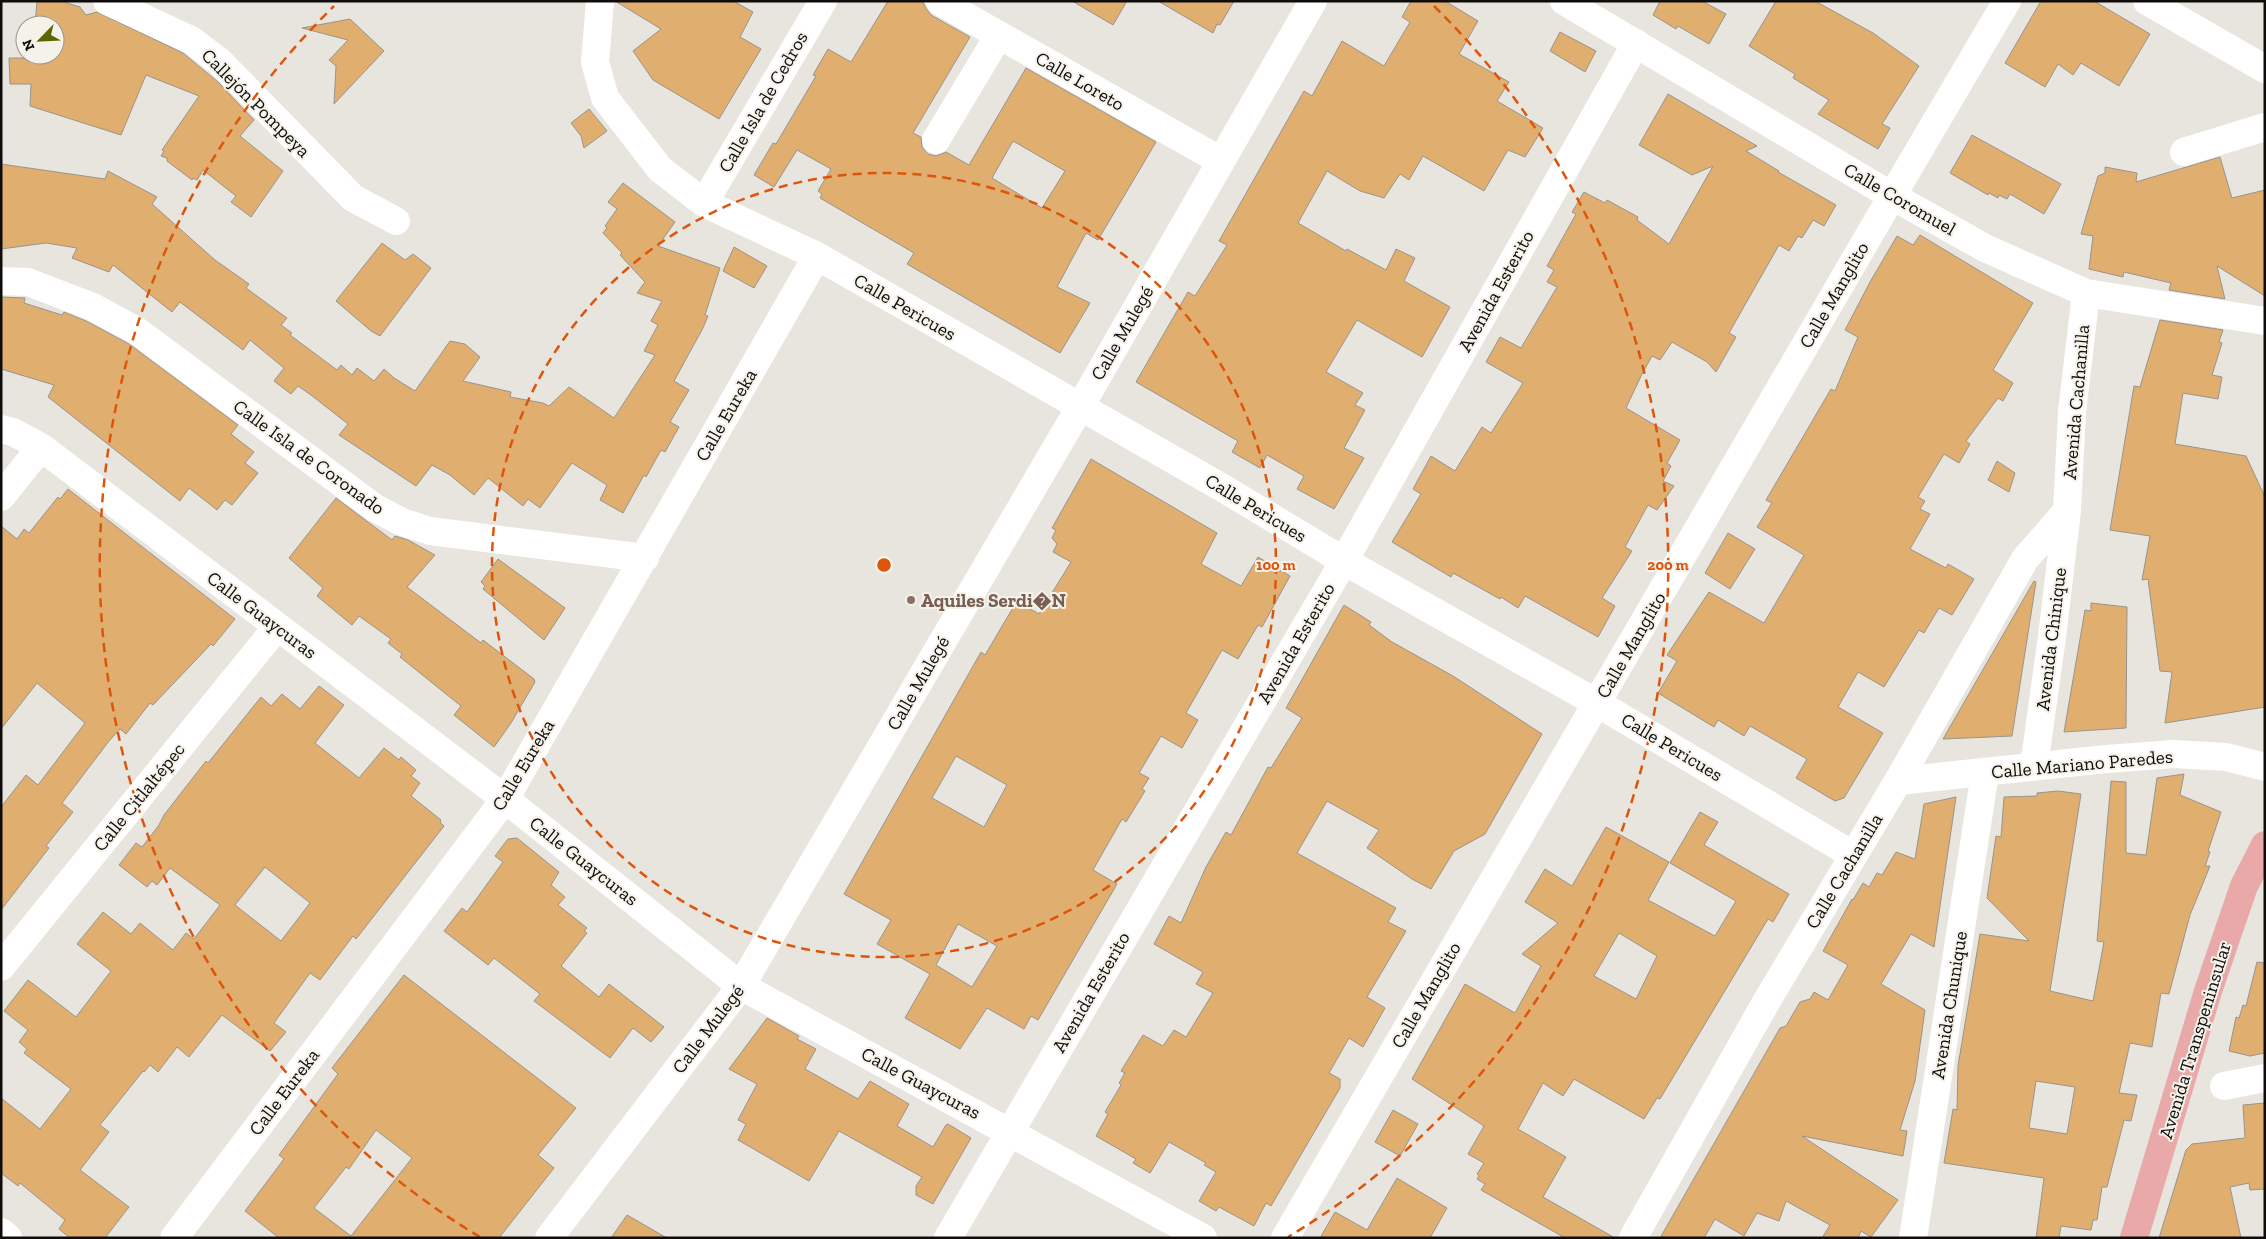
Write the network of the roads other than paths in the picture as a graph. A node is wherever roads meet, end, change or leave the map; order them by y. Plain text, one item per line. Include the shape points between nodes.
1 (107, 1) edge
2 (600, 1) edge
3 (822, 1) edge
4 (939, 1) edge
5 (1313, 1) edge
6 (1564, 1) edge
7 (2007, 1) edge
8 (2147, 1) edge
9 (999, 35) junction
10 (1636, 43) junction
11 (2265, 69) edge
12 (2265, 127) edge
13 (936, 140) dead end
14 (2184, 152) dead end
15 (1221, 161) junction
16 (1892, 196) junction
17 (704, 203) junction
18 (396, 221) dead end
19 (817, 256) junction
20 (1, 281) edge
21 (2086, 293) junction
22 (2265, 321) edge
23 (1080, 407) junction
24 (1, 429) edge
25 (41, 448) junction
26 (1, 497) edge
27 (2067, 511) junction
28 (645, 558) junction
29 (1344, 561) junction
30 (277, 627) junction
31 (1597, 703) junction
32 (2034, 766) junction
33 (2265, 767) edge
34 (1985, 773) junction
35 (1898, 781) junction
36 (504, 799) junction
37 (2265, 845) edge
38 (1853, 855) junction
39 (2254, 884) edge
40 (1, 967) edge
41 (741, 986) junction
42 (2265, 1078) edge
43 (2224, 1086) dead end
44 (1009, 1131) junction
45 (1, 1232) edge
46 (8, 1238) edge
47 (174, 1238) edge
48 (549, 1238) edge
49 (948, 1238) edge
50 (1203, 1238) edge
51 (1285, 1238) edge
52 (1634, 1238) edge
53 (1913, 1238) edge
54 (2134, 1238) edge

1 - 18 street, Callejón Pompeya via 198,45 220,62 353,198
2 - 17 street, Calle Pericues via 595,62 605,98 660,169
3 - 17 street, Calle Isla de Cedros
4 - 9 street, Calle Loreto
5 - 15 street, Calle Mulegé
6 - 10 street, Calle Coromuel
7 - 16 street, Calle Manglito
8 - 11 street
9 - 13 street
9 - 15 street, Calle Loreto
10 - 16 street, Calle Coromuel
10 - 29 street, Avenida Esterito
12 - 14 street
15 - 23 street, Calle Mulegé
16 - 21 street, Calle Coromuel via 1984,248
16 - 31 street, Calle Manglito
17 - 19 street, Calle Pericues
19 - 23 street, Calle Pericues
19 - 28 street, Calle Eureka
20 - 28 street, Calle Isla de Coronado via 28,282 93,307 137,331 375,508 402,522 430,531
21 - 22 street, Calle Coromuel
21 - 27 street, Avenida Cachanilla via 2072,412
23 - 29 street, Calle Pericues
23 - 41 street, Calle Mulegé
24 - 25 street, Calle Guaycuras via 14,432
25 - 26 street
25 - 30 street, Calle Guaycuras
27 - 32 street, Avenida Chinique
27 - 35 street, Calle Cachanilla via 2025,560
28 - 36 street, Calle Eureka
29 - 31 street, Calle Pericues
29 - 44 street, Avenida Esterito
30 - 36 street, Calle Guaycuras
30 - 40 street, Calle Citlaltépec
31 - 38 street, Calle Pericues
31 - 51 street, Calle Manglito
32 - 33 street, Calle Mariano Paredes via 2174,754 2226,757
32 - 34 street, Calle Mariano Paredes
34 - 35 street, Calle Mariano Paredes
34 - 53 street, Avenida Chunique
35 - 38 street, Calle Cachanilla
36 - 41 street, Calle Guaycuras
36 - 47 street, Calle Eureka
37 - 39 main road, Avenida Transpeninsular
38 - 52 street, Calle Cachanilla
39 - 54 main road, Avenida Transpeninsular via 2208,992
41 - 44 street, Calle Guaycuras
41 - 48 street, Calle Mulegé
42 - 43 street
44 - 49 street, Avenida Esterito
44 - 50 street, Calle Guaycuras
45 - 46 street

